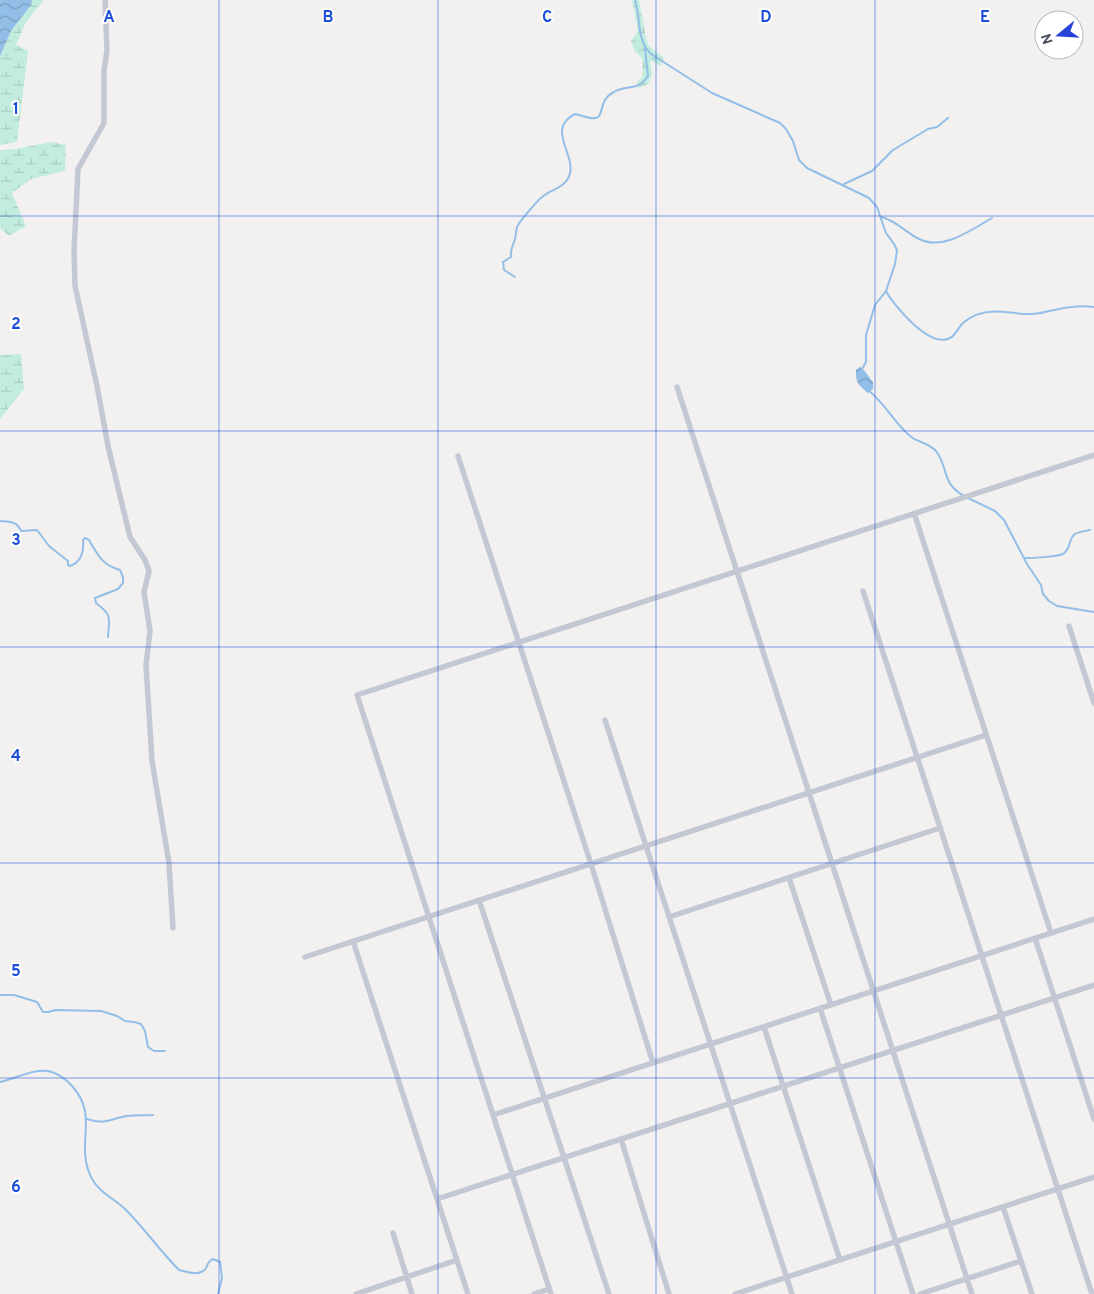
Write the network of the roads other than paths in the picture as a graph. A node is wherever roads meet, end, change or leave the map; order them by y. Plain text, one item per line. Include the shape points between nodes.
1 (105, 0) edge
2 (676, 387) dead end
3 (1094, 455) edge
4 (458, 456) dead end
5 (914, 513) junction
6 (736, 571) junction
7 (863, 591) dead end
8 (1069, 626) dead end
9 (519, 642) junction
10 (1094, 703) edge
11 (604, 720) dead end
12 (986, 735) junction
13 (917, 757) junction
14 (809, 793) junction
15 (940, 828) junction
16 (646, 846) junction
17 (591, 864) junction
18 (832, 864) junction
19 (789, 878) junction
20 (478, 900) junction
21 (429, 916) junction
22 (669, 917) junction
23 (1094, 919) edge
24 (173, 928) dead end
25 (1051, 933) junction
26 (1035, 938) junction
27 (353, 941) junction
28 (982, 956) junction
29 (305, 957) dead end
30 (1094, 985) edge
31 (873, 991) junction
32 (1055, 998) junction
33 (831, 1005) junction
34 (820, 1008) junction
35 (1001, 1016) junction
36 (764, 1027) junction
37 (710, 1044) junction
38 (893, 1051) junction
39 (653, 1063) junction
40 (840, 1068) junction
41 (784, 1086) junction
42 (546, 1098) junction
43 (730, 1104) junction
44 (493, 1115) junction
45 (1094, 1118) edge
46 (621, 1140) junction
47 (565, 1158) junction
48 (512, 1175) junction
49 (1094, 1177) edge
50 (1058, 1189) junction
51 (437, 1199) junction
52 (1003, 1207) junction
53 (949, 1224) junction
54 (393, 1233) dead end
55 (896, 1242) junction
56 (457, 1260) junction
57 (840, 1260) junction
58 (1021, 1261) junction
59 (407, 1277) junction
60 (786, 1278) junction
61 (967, 1279) junction
62 (550, 1292) edge
63 (356, 1294) edge
64 (412, 1294) edge
65 (468, 1294) edge
66 (534, 1294) edge
67 (609, 1294) edge
68 (669, 1294) edge
69 (735, 1294) edge
70 (792, 1294) edge
71 (913, 1294) edge
72 (920, 1294) edge
73 (972, 1294) edge
74 (1032, 1294) edge
75 (1092, 1294) edge

1 - 24 street via 104,123 78,169 75,286 130,537 148,571 144,592 150,631 146,664 152,761 169,864
2 - 6 street
3 - 5 street
4 - 9 street
5 - 6 street
5 - 12 street
6 - 9 street
6 - 14 street
7 - 13 street
8 - 10 street
9 - 17 street
9 - 21 street via 357,695
11 - 16 street
12 - 13 street
12 - 25 street
13 - 14 street
13 - 15 street
14 - 16 street
14 - 18 street
15 - 18 street
15 - 28 street
16 - 17 street
16 - 22 street
17 - 20 street
17 - 39 street
18 - 19 street
18 - 31 street
19 - 22 street
19 - 33 street
20 - 21 street
20 - 42 street
21 - 27 street
21 - 44 street
22 - 37 street
23 - 25 street
25 - 26 street
26 - 28 street
26 - 32 street
27 - 29 street
27 - 51 street
28 - 31 street
28 - 35 street
30 - 32 street
31 - 33 street
31 - 38 street
32 - 35 street
32 - 45 street
33 - 34 street
34 - 36 street
34 - 40 street
35 - 38 street
35 - 50 street
36 - 37 street
36 - 41 street
37 - 39 street
37 - 43 street
38 - 40 street
38 - 53 street
39 - 42 street
40 - 41 street
40 - 55 street
41 - 43 street
41 - 57 street
42 - 44 street
42 - 47 street
43 - 46 street
43 - 60 street
44 - 48 street
46 - 47 street
46 - 68 street
47 - 48 street
47 - 67 street
48 - 51 street
48 - 62 street
49 - 50 street
50 - 52 street
50 - 75 street
51 - 56 street
52 - 53 street
52 - 58 street
53 - 55 street
53 - 61 street
54 - 59 street
55 - 57 street
55 - 71 street
56 - 59 street
56 - 65 street
57 - 60 street
58 - 61 street
58 - 74 street
59 - 63 street
59 - 64 street
60 - 69 street
60 - 70 street
61 - 72 street
61 - 73 street
62 - 66 street

